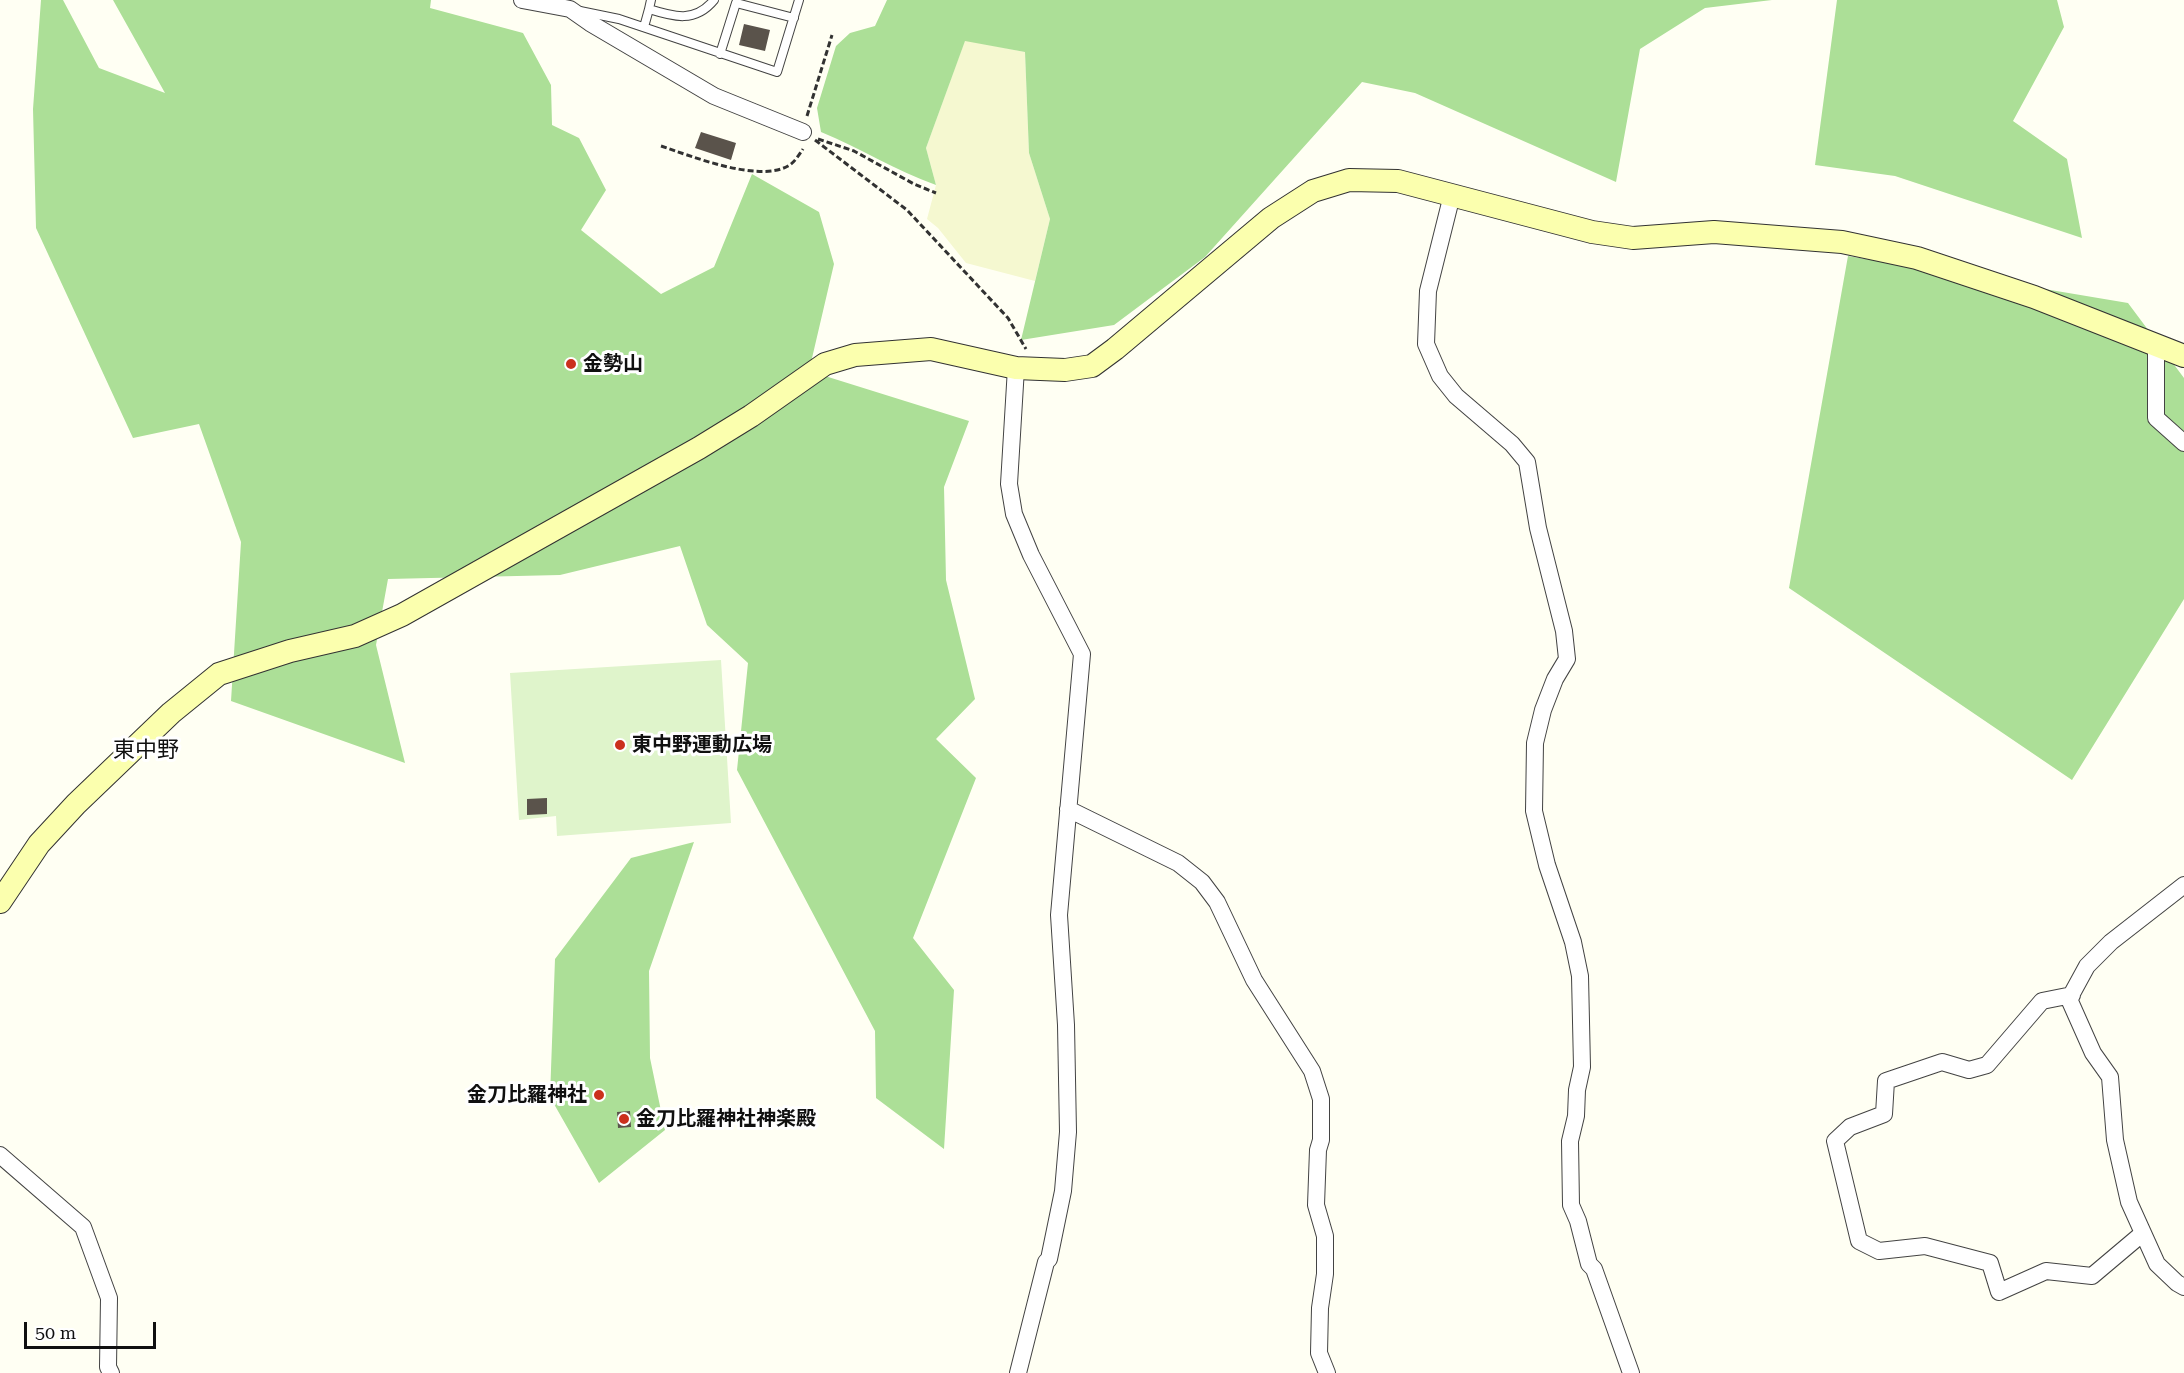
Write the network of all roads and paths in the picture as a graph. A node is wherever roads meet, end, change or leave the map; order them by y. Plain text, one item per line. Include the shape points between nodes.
1 (522, 0) edge
2 (714, 0) edge
3 (799, 0) edge
4 (650, 4) edge
5 (570, 9) junction
6 (794, 18) junction
7 (644, 27) junction
8 (832, 35) dead end
9 (720, 54) junction
10 (806, 134) junction
11 (661, 146) dead end
12 (936, 193) dead end
13 (1452, 195) junction
14 (2156, 345) junction
15 (2184, 356) edge
16 (1026, 369) junction
17 (2184, 442) edge
18 (1068, 809) junction
19 (2184, 885) edge
20 (0, 902) edge
21 (2072, 995) junction
22 (0, 1155) edge
23 (2143, 1233) junction
24 (2184, 1287) edge
25 (111, 1373) edge
26 (1018, 1373) edge
27 (1327, 1373) edge
28 (1631, 1373) edge

1 - 5 street
2 - 4 lane via 700,13 687,17 674,17
3 - 6 lane
4 - 7 lane
5 - 7 lane
5 - 10 street via 714,96
6 - 9 lane via 736,3
6 - 9 lane via 777,72
7 - 9 lane
8 - 10 path
10 - 11 path via 796,159 777,170 745,171
10 - 12 path via 854,151
10 - 16 path via 907,210 1008,318
13 - 14 street via 1623,237 1714,232 1842,242 1906,255 2034,297
13 - 16 street via 1398,181 1349,180 1313,191 1271,218 1092,366
13 - 28 street via 1428,291 1426,344 1440,376 1456,396 1527,462 1538,528 1564,631 1567,659 1543,710 1535,743 1534,811 1580,976 1582,1067 1570,1141 1571,1205 1588,1264 1594,1269
14 - 15 street
14 - 17 street via 2156,418
16 - 18 street via 1009,484 1014,514 1082,654
16 - 20 street via 931,349 855,355 825,364 699,448 402,615 355,636 290,651 219,674 171,713 76,804 39,844
18 - 26 street via 1059,915 1068,1132 1063,1191
18 - 27 street via 1178,863 1202,882 1217,902 1254,980 1312,1071 1321,1099 1316,1205 1325,1236 1318,1353
19 - 21 street via 2111,942 2087,966
21 - 23 street via 2069,999 2093,1053 2110,1077 2115,1140 2129,1202
21 - 23 street via 2042,1001 1987,1065 1969,1070 1942,1062 1886,1081 1884,1114 1850,1126 1835,1141 1859,1241 1880,1251 1925,1246 1990,1263 1999,1292 2046,1271 2092,1276
22 - 25 street via 83,1227 109,1298
23 - 24 street via 2157,1264

